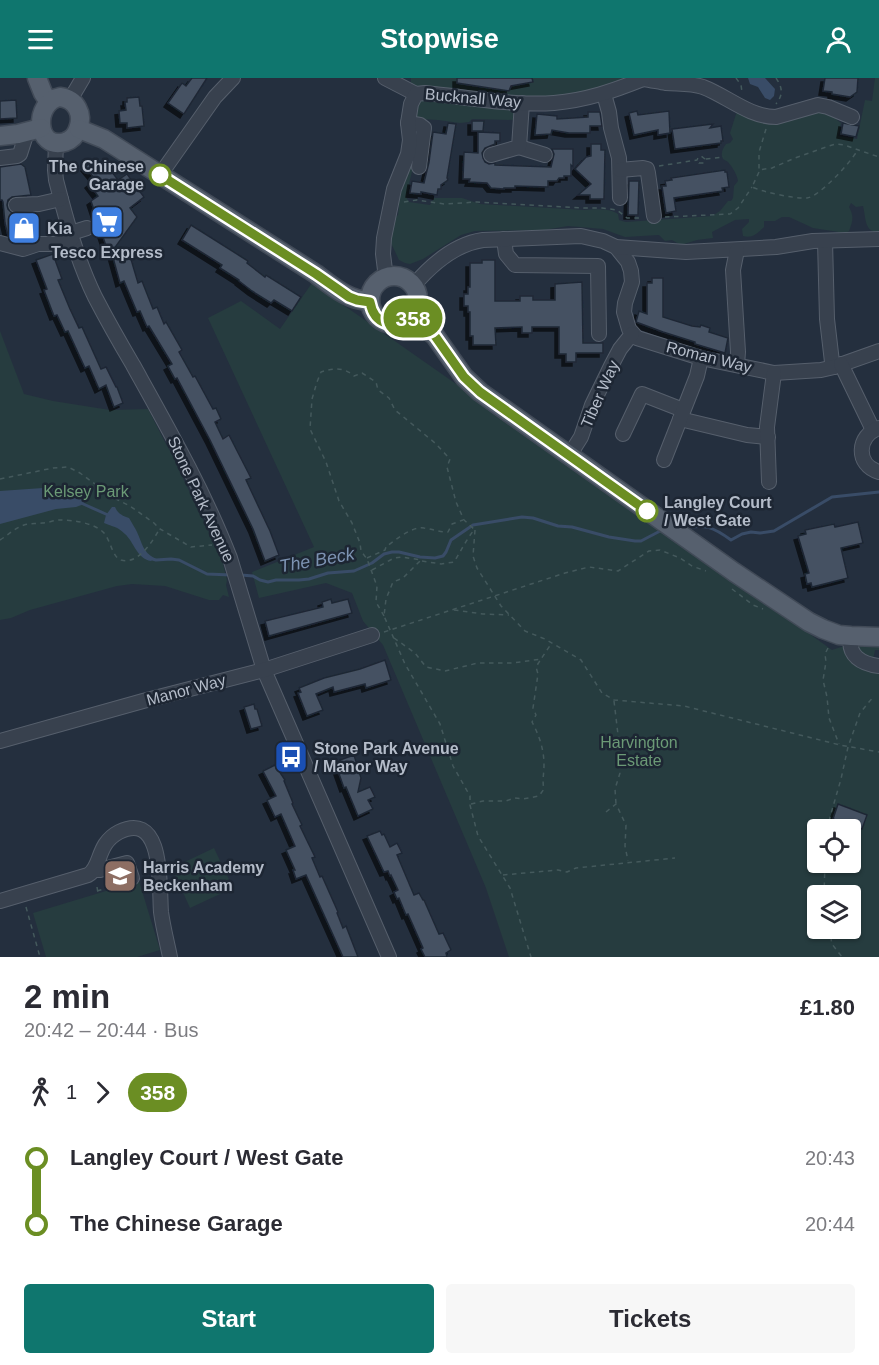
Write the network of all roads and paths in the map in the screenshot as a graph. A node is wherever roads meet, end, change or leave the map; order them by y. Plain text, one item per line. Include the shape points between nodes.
1 (37, 78) edge
2 (83, 78) edge
3 (233, 78) edge
4 (385, 78) edge
5 (644, 78) edge
6 (736, 78) edge
7 (776, 78) edge
8 (416, 94) junction
9 (604, 94) junction
10 (70, 100) junction
11 (49, 102) junction
12 (522, 103) junction
13 (738, 105) junction
14 (765, 116) junction
15 (852, 117) dead end
16 (408, 123) junction
17 (78, 129) junction
18 (34, 130) junction
19 (0, 136) edge
20 (56, 143) junction
21 (519, 147) junction
22 (857, 150) junction
23 (546, 154) dead end
24 (491, 156) dead end
25 (724, 157) dead end
26 (879, 157) edge
27 (0, 158) edge
28 (705, 159) junction
29 (697, 160) junction
30 (419, 167) dead end
31 (620, 170) junction
32 (647, 170) junction
33 (759, 170) junction
34 (160, 175) junction
35 (752, 187) junction
36 (63, 191) junction
37 (620, 198) dead end
38 (391, 203) junction
39 (16, 205) dead end
40 (654, 217) junction
41 (87, 228) dead end
42 (72, 236) junction
43 (879, 238) edge
44 (504, 239) junction
45 (825, 241) junction
46 (0, 243) edge
47 (616, 247) junction
48 (737, 249) junction
49 (386, 278) junction
50 (414, 285) junction
51 (370, 302) junction
52 (412, 317) junction
53 (600, 334) dead end
54 (632, 334) junction
55 (879, 351) edge
56 (701, 358) junction
57 (737, 365) junction
58 (838, 366) junction
59 (774, 373) junction
60 (682, 414) junction
61 (876, 429) edge
62 (623, 434) dead end
63 (768, 437) junction
64 (569, 456) junction
65 (664, 460) dead end
66 (879, 472) edge
67 (0, 479) edge
68 (769, 482) dead end
69 (464, 520) junction
70 (160, 530) junction
71 (475, 530) junction
72 (0, 540) edge
73 (224, 542) junction
74 (367, 559) junction
75 (421, 560) junction
76 (371, 570) junction
77 (713, 573) dead end
78 (729, 586) dead end
79 (494, 596) junction
80 (453, 609) junction
81 (762, 609) dead end
82 (510, 615) junction
83 (384, 616) junction
84 (390, 630) junction
85 (372, 635) joint
86 (851, 636) junction
87 (879, 637) edge
88 (393, 638) junction
89 (552, 643) junction
90 (830, 643) dead end
91 (541, 659) junction
92 (879, 666) edge
93 (264, 670) junction
94 (874, 696) dead end
95 (614, 700) junction
96 (0, 741) edge
97 (840, 745) junction
98 (848, 747) junction
99 (879, 752) edge
100 (470, 804) junction
101 (616, 804) junction
102 (606, 812) dead end
103 (830, 819) edge
104 (675, 858) dead end
105 (628, 862) junction
106 (93, 872) junction
107 (502, 875) junction
108 (132, 878) dead end
109 (97, 890) dead end
110 (22, 894) junction
111 (0, 901) edge
112 (831, 939) edge
113 (40, 957) edge
114 (170, 957) edge
115 (389, 957) edge
116 (531, 957) edge
117 (842, 957) edge

1 - 11 main road
2 - 10 street
3 - 34 street
4 - 8 street
5 - 9 street, Bucknall Way
5 - 13 street via 697,85 718,99
6 - 13 path via 742,93
7 - 14 path via 781,97 774,105 764,106
8 - 12 street, Bucknall Way
8 - 16 street, Bucknall Way
9 - 12 street, Bucknall Way via 556,103
9 - 31 street
10 - 11 main road via 60,97
10 - 17 main road via 79,112
11 - 18 main road
12 - 21 street
13 - 14 street
14 - 15 street via 776,117 818,105
14 - 33 path
16 - 30 street via 424,129
16 - 38 street, Bucknall Way via 410,143
17 - 20 main road via 73,138
17 - 34 main road via 101,137 135,167
18 - 19 main road
18 - 20 main road
18 - 27 street via 20,154
20 - 36 street, Stone Park Avenue via 55,175
21 - 23 street
21 - 24 street
22 - 26 path
22 - 33 path via 844,145 829,146
22 - 35 path via 840,172 810,198
25 - 28 path
28 - 29 path via 700,156
28 - 29 path via 702,164
29 - 32 path
31 - 32 street
31 - 37 street
32 - 40 street
33 - 35 path
34 - 51 main road via 349,297
35 - 40 path via 730,214
36 - 39 street via 39,204
36 - 42 street, Stone Park Avenue
38 - 40 path via 417,200 602,208 617,210 627,218
38 - 49 street, Bucknall Way via 383,246
41 - 42 street
42 - 46 street via 56,244 23,249
42 - 73 street, Stone Park Avenue via 101,309 204,497
43 - 45 street
44 - 47 street via 581,236
44 - 50 street via 471,242 451,252
44 - 53 street via 506,254 515,265 598,266
45 - 48 street
45 - 58 street via 827,319 832,362
47 - 48 street via 686,252
47 - 54 street via 631,272 624,312
48 - 57 street via 733,270
49 - 50 main road via 400,277
49 - 51 main road via 375,284
50 - 52 main road via 418,298
51 - 52 main road via 375,316 386,323 401,324
52 - 64 main road via 435,336 471,385
54 - 56 street, Roman Way
54 - 64 street, Tiber Way via 611,366
55 - 58 street, Roman Way
56 - 57 street, Roman Way
56 - 60 street
57 - 59 street, Roman Way
58 - 59 street, Roman Way
58 - 61 street
59 - 63 street
60 - 62 street via 642,394
60 - 63 street via 747,435
60 - 65 street
61 - 66 street via 867,436 861,453 867,465
63 - 68 street
64 - 86 main road via 809,622
67 - 70 path via 68,467
69 - 71 path
69 - 74 path via 452,524 448,532 413,529
69 - 74 path via 447,467 450,459 435,443 395,410 376,382 362,373 354,376 347,370 321,372 312,399 310,429
70 - 72 path via 130,560 115,556 99,529 66,520 27,524
70 - 73 path via 191,547
71 - 75 path via 454,562
71 - 79 path via 473,556
73 - 93 street, Stone Park Avenue
74 - 76 path
75 - 76 path via 394,558
75 - 83 path via 403,578 393,582
76 - 83 path via 376,602
77 - 79 path via 660,550 649,551 618,571 589,567
78 - 81 path
79 - 80 path
79 - 82 path
80 - 82 path
80 - 84 path
82 - 89 path via 525,631
83 - 84 path
84 - 85 path
84 - 88 path
85 - 93 street, Manor Way
86 - 87 main road
86 - 92 street via 851,649 858,658
88 - 91 path via 415,653 426,667 445,671 478,663
88 - 100 path via 440,724
89 - 91 path
89 - 95 path via 581,660 602,693
90 - 97 path via 823,680 829,718
91 - 100 path via 536,667 536,715 532,722 543,754 544,789 539,795 523,799
93 - 96 street, Manor Way
93 - 115 street, Stone Park Avenue
94 - 98 path via 860,713
95 - 97 path via 684,706
95 - 101 path via 620,773
97 - 98 path
98 - 99 path
98 - 103 path
100 - 107 path via 478,836
101 - 102 path
101 - 105 path via 626,825
104 - 105 path
105 - 107 path via 567,872
106 - 108 street via 127,863
106 - 109 street
106 - 110 street
106 - 114 street via 106,843 119,832 137,829 146,834 157,854 161,913
107 - 116 path via 510,888
110 - 111 street
110 - 113 path
112 - 117 path

